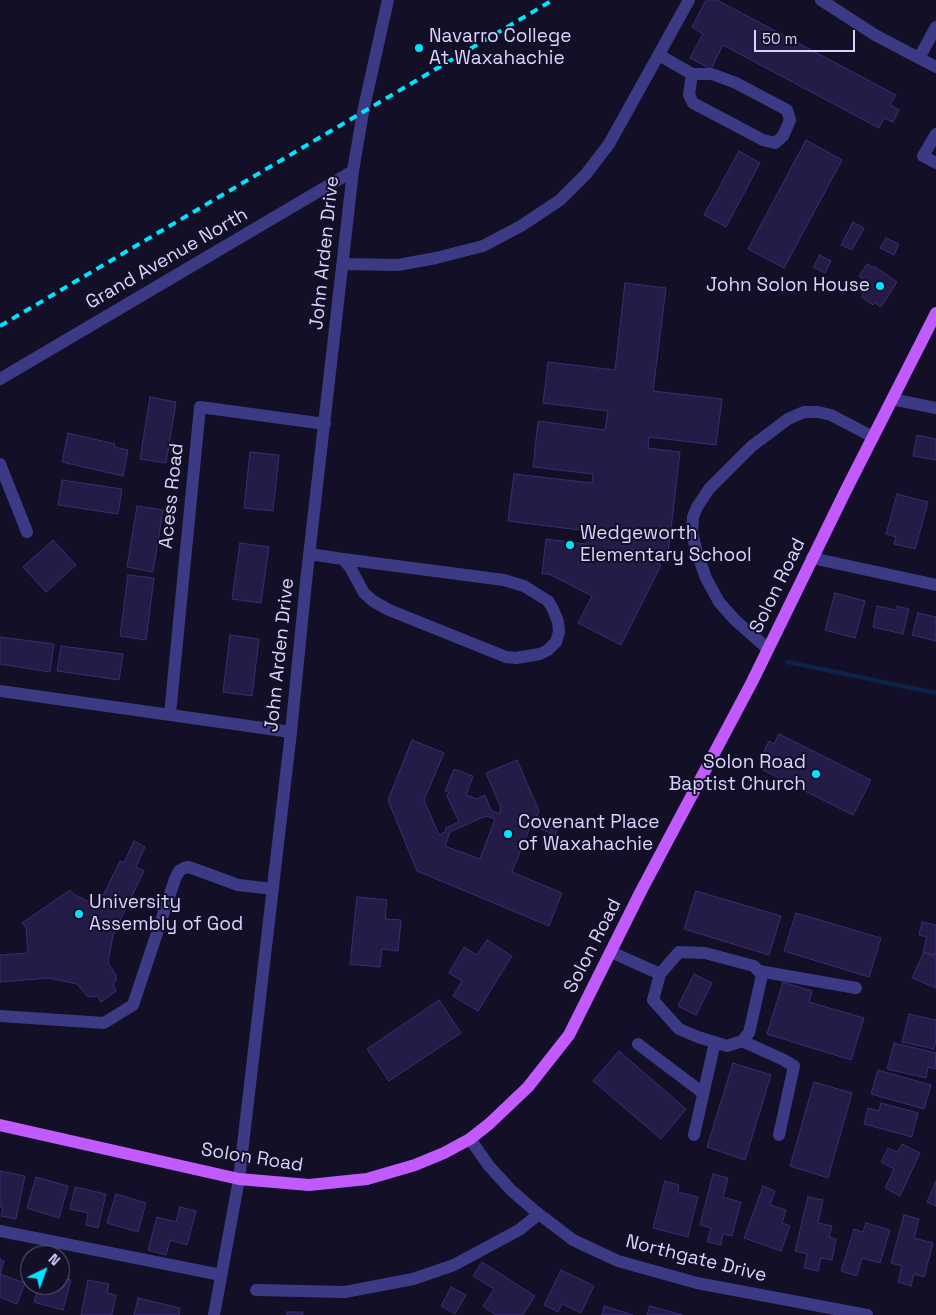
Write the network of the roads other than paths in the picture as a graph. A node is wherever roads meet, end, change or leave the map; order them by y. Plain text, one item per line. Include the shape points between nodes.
1 (388, 0) edge
2 (689, 0) edge
3 (822, 0) edge
4 (936, 27) edge
5 (659, 55) junction
6 (919, 58) junction
7 (936, 67) edge
8 (692, 74) junction
9 (936, 134) edge
10 (936, 163) edge
11 (353, 171) junction
12 (343, 264) junction
13 (936, 313) edge
14 (0, 379) edge
15 (892, 399) junction
16 (936, 408) edge
17 (325, 424) junction
18 (873, 437) junction
19 (0, 464) edge
20 (27, 532) dead end
21 (309, 554) junction
22 (812, 558) junction
23 (343, 559) junction
24 (936, 585) edge
25 (768, 649) junction
26 (0, 691) edge
27 (170, 714) junction
28 (291, 732) junction
29 (273, 888) junction
30 (611, 952) junction
31 (759, 971) junction
32 (660, 974) junction
33 (856, 988) dead end
34 (0, 1016) edge
35 (742, 1041) junction
36 (715, 1042) junction
37 (638, 1044) dead end
38 (704, 1093) junction
39 (0, 1125) edge
40 (694, 1135) dead end
41 (779, 1135) dead end
42 (470, 1139) junction
43 (239, 1179) junction
44 (539, 1214) junction
45 (0, 1231) edge
46 (221, 1275) junction
47 (256, 1290) dead end
48 (820, 1311) edge
49 (214, 1315) edge
50 (867, 1315) edge

1 - 11 street, John Arden Drive
2 - 5 street
3 - 6 street via 875,35
4 - 6 street
5 - 8 street
5 - 12 street via 609,144 586,174 560,200 521,226 483,246 436,258 398,264
6 - 7 street
8 - 8 street via 712,74 728,80 787,110 790,120 782,136 775,143 763,140 693,103 689,95
9 - 10 street via 923,156
11 - 12 street, John Arden Drive
11 - 14 street, Grand Avenue North
12 - 17 street, John Arden Drive
13 - 15 main road, Solon Road
15 - 16 street
15 - 18 main road, Solon Road
17 - 21 street, John Arden Drive
17 - 27 street, Acess Road via 200,407
18 - 22 main road, Solon Road
18 - 25 street via 831,415 804,412 752,446 709,488 697,507 692,533 706,578 719,602
19 - 20 street
21 - 23 street
21 - 28 street, John Arden Drive
22 - 24 street
22 - 25 main road, Solon Road
23 - 23 street via 504,580 524,586 548,601 553,609 559,632 556,642 540,654 506,657 373,601 364,593
25 - 30 main road, Solon Road
26 - 27 street
27 - 28 street
28 - 29 street, John Arden Drive
29 - 34 street via 238,885 184,868 176,879 133,1005 104,1022
29 - 43 street, John Arden Drive
30 - 32 street
30 - 42 main road, Solon Road via 569,1035 528,1087
31 - 32 street via 754,966 705,953 679,952
31 - 33 street
31 - 35 street via 762,975 749,1033
32 - 36 street via 653,1000 679,1029
35 - 36 street via 728,1046
35 - 41 street via 794,1066
36 - 38 street
37 - 38 street
38 - 40 street
39 - 43 main road, Solon Road
42 - 43 main road, Solon Road via 415,1165 367,1179 308,1186
42 - 44 street, Northgate Drive via 510,1190
43 - 46 street, John Arden Drive
44 - 47 street via 519,1230 454,1265 414,1279 344,1292
44 - 48 street, Northgate Drive via 573,1240 618,1261
45 - 46 street
46 - 49 street, John Arden Drive
48 - 50 street, Northgate Drive

